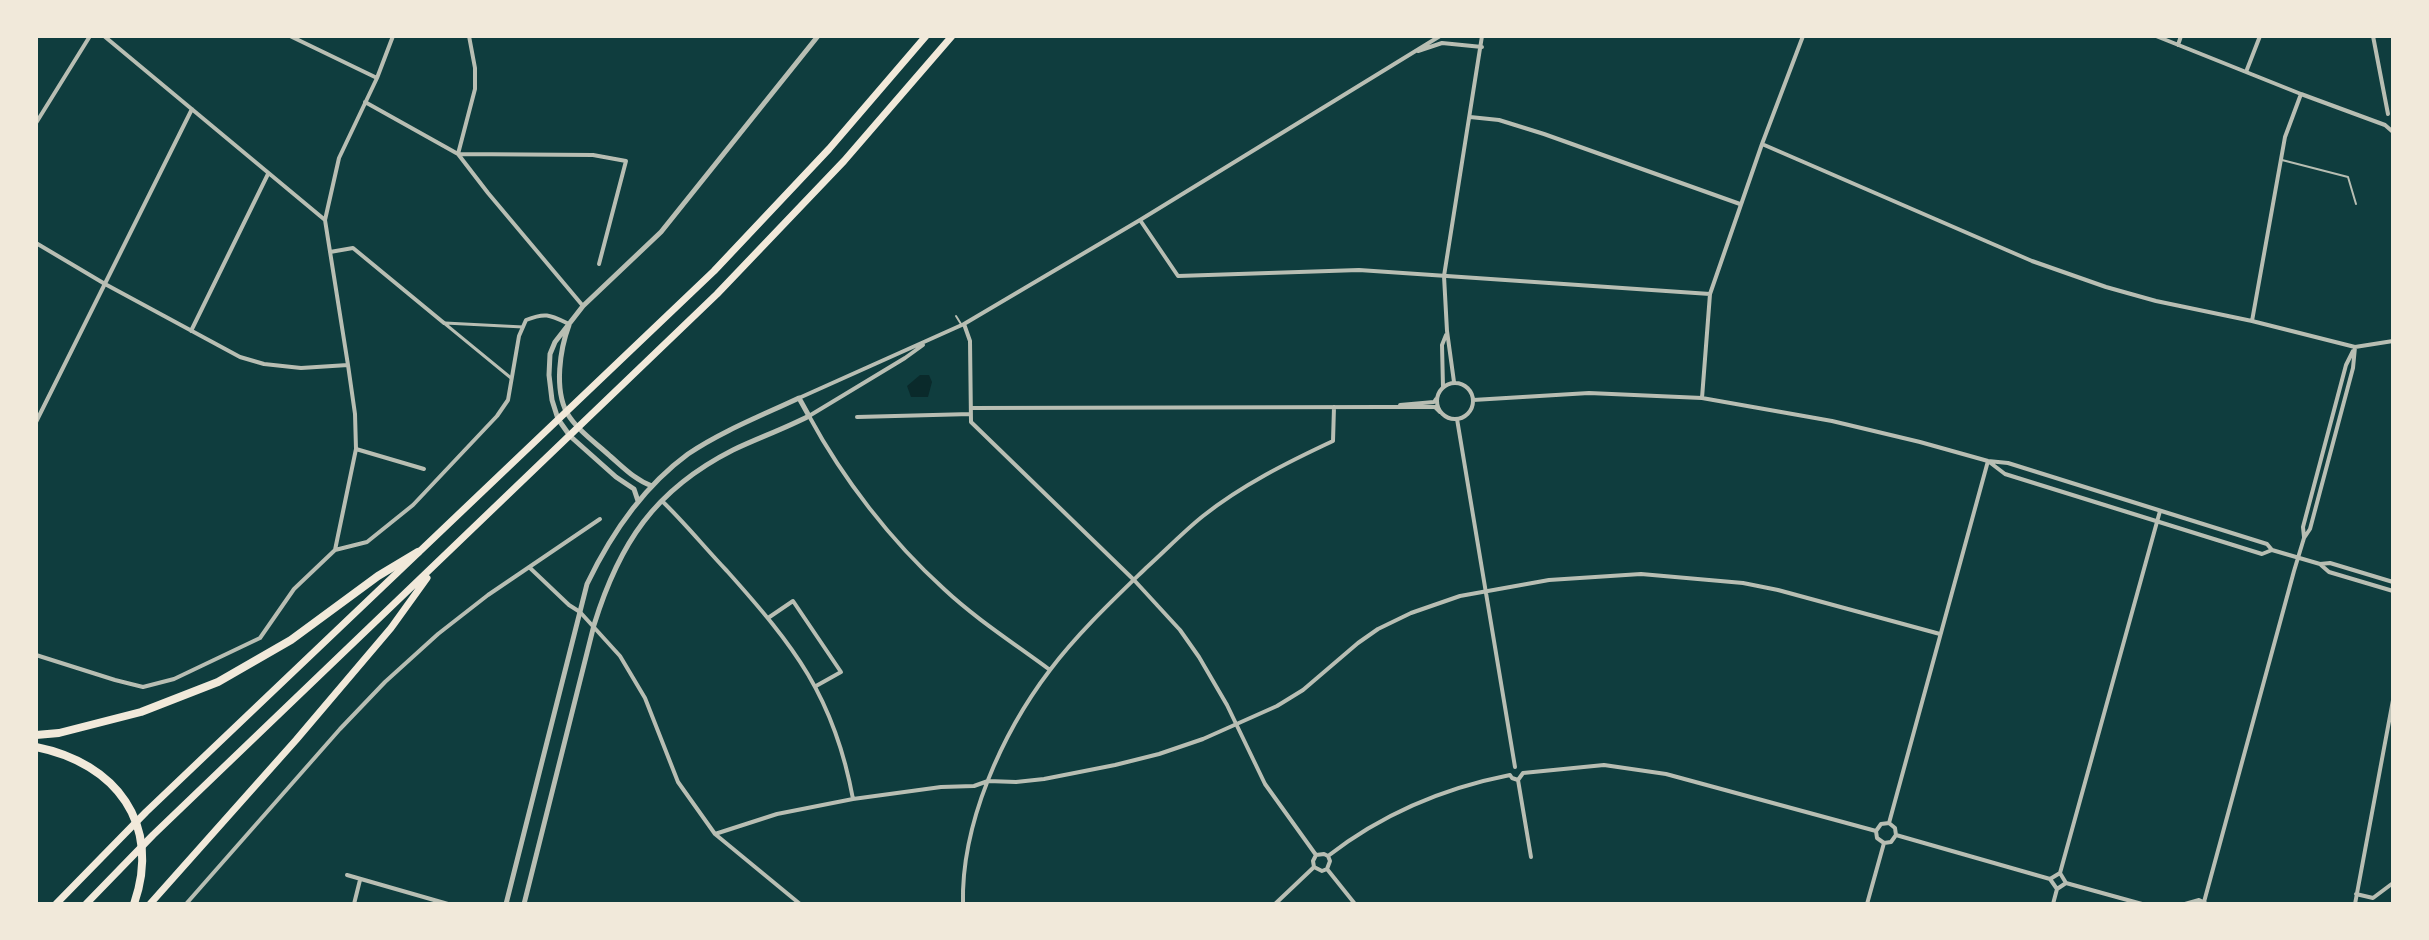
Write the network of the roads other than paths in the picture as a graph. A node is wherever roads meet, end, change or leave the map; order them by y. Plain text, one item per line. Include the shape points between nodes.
1 (90, 36) edge
2 (105, 36) edge
3 (290, 36) edge
4 (393, 36) edge
5 (469, 36) edge
6 (818, 36) edge
7 (926, 36) edge
8 (952, 36) edge
9 (1440, 36) edge
10 (1482, 36) edge
11 (1803, 36) edge
12 (2156, 36) edge
13 (2181, 36) edge
14 (2260, 36) edge
15 (2373, 36) edge
16 (2178, 45) junction
17 (1482, 47) junction
18 (1410, 54) junction
19 (2246, 72) junction
20 (377, 78) junction
21 (2301, 94) junction
22 (365, 102) junction
23 (192, 109) junction
24 (2388, 114) dead end
25 (1470, 117) junction
26 (36, 123) edge
27 (2393, 132) edge
28 (1762, 144) junction
29 (458, 154) junction
30 (2281, 160) junction
31 (268, 174) junction
32 (1740, 204) junction
33 (2356, 204) dead end
34 (325, 220) junction
35 (1140, 220) junction
36 (36, 243) edge
37 (330, 252) junction
38 (599, 264) dead end
39 (1444, 276) junction
40 (105, 284) junction
41 (1710, 294) junction
42 (583, 306) junction
43 (956, 316) dead end
44 (2252, 321) junction
45 (444, 323) junction
46 (569, 324) junction
47 (963, 325) junction
48 (523, 327) junction
49 (191, 331) junction
50 (1447, 331) junction
51 (2393, 341) edge
52 (926, 342) junction
53 (2355, 347) junction
54 (348, 365) junction
55 (511, 378) junction
56 (1454, 382) junction
57 (1443, 387) junction
58 (799, 398) junction
59 (1702, 398) junction
60 (1437, 399) junction
61 (1473, 400) junction
62 (1334, 407) junction
63 (1384, 407) junction
64 (971, 408) junction
65 (566, 411) junction
66 (1440, 412) junction
67 (971, 414) junction
68 (809, 416) junction
69 (857, 417) dead end
70 (558, 419) junction
71 (1457, 419) junction
72 (36, 422) edge
73 (579, 427) junction
74 (570, 436) junction
75 (356, 449) junction
76 (1988, 461) junction
77 (424, 469) dead end
78 (652, 486) junction
79 (638, 501) junction
80 (662, 501) junction
81 (2160, 511) junction
82 (600, 519) dead end
83 (2156, 522) junction
84 (2304, 538) junction
85 (335, 550) junction
86 (2272, 550) junction
87 (418, 552) junction
88 (2298, 558) junction
89 (2320, 564) junction
90 (529, 567) junction
91 (433, 568) junction
92 (1134, 580) junction
93 (2393, 582) edge
94 (1486, 591) junction
95 (2393, 591) edge
96 (580, 612) junction
97 (768, 618) junction
98 (594, 626) junction
99 (1940, 634) junction
100 (36, 655) edge
101 (1050, 670) junction
102 (816, 686) junction
103 (2393, 700) edge
104 (1236, 725) junction
105 (36, 735) edge
106 (36, 747) edge
107 (1515, 767) junction
108 (1523, 773) junction
109 (1510, 775) junction
110 (1518, 780) junction
111 (988, 781) junction
112 (853, 799) junction
113 (1889, 823) junction
114 (1876, 831) junction
115 (715, 834) junction
116 (1896, 835) junction
117 (1884, 843) junction
118 (1316, 855) junction
119 (1328, 856) junction
120 (1531, 856) dead end
121 (1314, 867) junction
122 (1327, 869) junction
123 (2060, 873) junction
124 (347, 875) dead end
125 (2050, 879) junction
126 (360, 880) junction
127 (2066, 883) junction
128 (2393, 883) edge
129 (2057, 889) junction
130 (2356, 894) junction
131 (2206, 903) edge
132 (56, 904) edge
133 (86, 904) edge
134 (134, 904) edge
135 (150, 904) edge
136 (186, 904) edge
137 (354, 904) edge
138 (448, 904) edge
139 (506, 904) edge
140 (524, 904) edge
141 (800, 904) edge
142 (963, 904) edge
143 (1275, 904) edge
144 (1355, 904) edge
145 (1867, 904) edge
146 (2053, 904) edge
147 (2142, 904) edge
148 (2185, 904) edge
149 (2355, 904) edge

1 - 26 street
2 - 23 street
3 - 20 street
4 - 20 street
5 - 29 street via 476,68 475,89
6 - 42 street via 661,232
7 - 65 highway via 770,213
8 - 73 highway via 782,228
9 - 18 street
10 - 17 street
11 - 28 street
12 - 16 street
13 - 16 street
14 - 19 street
15 - 24 street
16 - 19 street
17 - 18 street via 1442,43
17 - 25 street
18 - 35 street
19 - 21 street
20 - 22 street
21 - 27 street via 2385,125
21 - 30 street
22 - 29 street
22 - 34 street via 339,158
23 - 31 street
23 - 40 street
25 - 32 street via 1499,120 1544,134
25 - 39 street
28 - 32 street
28 - 44 street via 2032,261 2156,301
29 - 38 street via 593,155 626,161
29 - 42 street
30 - 33 lane via 2348,177
30 - 44 street
31 - 34 street
31 - 49 street
32 - 41 street
34 - 37 street
35 - 39 street via 1178,276 1359,270
35 - 47 street
36 - 40 street
37 - 45 street via 353,248
37 - 54 street
39 - 41 street
39 - 50 street
40 - 49 street
40 - 72 street
41 - 59 street
42 - 46 street
43 - 47 lane
44 - 53 street
45 - 48 street
45 - 55 street
46 - 48 street via 541,314 525,320
46 - 65 street via 560,356
46 - 70 street via 550,354 551,394
47 - 52 street
47 - 64 street via 970,341
48 - 55 street
49 - 54 street via 240,357 264,364 301,368
50 - 56 street
50 - 57 street via 1442,345
51 - 53 street
52 - 58 street
52 - 68 street
53 - 84 street via 2353,368 2310,529
53 - 84 street via 2346,365 2303,527
54 - 75 street
55 - 85 street via 508,400 497,416 412,505 367,542
56 - 57 street
56 - 61 street via 1469,389
57 - 60 street
58 - 68 street
58 - 78 street via 688,454
59 - 61 street via 1589,393
59 - 76 street via 1832,422
60 - 63 street
60 - 66 street
61 - 71 street via 1467,414
62 - 63 street
62 - 64 street
62 - 92 street via 1333,441 1274,470 1204,516
63 - 66 street via 1435,407
64 - 67 street
65 - 70 highway
65 - 73 street
66 - 71 street
67 - 69 street
67 - 92 street via 971,422
68 - 80 street via 714,461
68 - 101 street via 860,493 917,562 945,590
70 - 74 street
70 - 87 highway
71 - 94 street
73 - 74 highway
73 - 78 street via 633,476
74 - 79 street via 634,489
74 - 91 highway
75 - 77 street
75 - 85 street
76 - 81 street via 2008,463
76 - 83 street via 2006,474
76 - 99 street
78 - 79 street
79 - 96 street via 596,566
80 - 97 street
80 - 98 street via 625,548 606,586
81 - 83 street
81 - 86 street via 2266,544
82 - 90 street
83 - 86 street via 2262,554
83 - 123 street
84 - 88 street
85 - 100 street via 294,589 260,638 174,679 143,687
86 - 88 street
87 - 105 highway via 378,576 291,640 218,682 141,712
87 - 132 highway via 146,812
88 - 89 street
88 - 131 street
89 - 93 street via 2330,563
89 - 95 street via 2329,572
90 - 96 street
90 - 136 street via 438,634 385,682
91 - 133 highway via 132,855
91 - 135 highway via 397,620 304,732
92 - 101 street
92 - 104 street via 1199,657
94 - 99 street via 1549,579 1681,576 1778,590
94 - 104 street via 1433,604 1378,629 1303,690
94 - 107 street
96 - 98 street
96 - 139 street
97 - 102 street
97 - 102 street via 793,601 841,672
98 - 115 street via 629,670 645,698 678,782
98 - 140 street
99 - 113 street
101 - 111 street via 1014,724
102 - 112 street via 843,754
103 - 130 street
104 - 111 street via 1159,754 1115,765 1044,779
104 - 118 street via 1265,784
106 - 134 highway via 89,766 104,776 128,804 136,819 143,857
107 - 108 street
107 - 109 street
108 - 110 street
108 - 114 street via 1604,765 1666,774
109 - 110 street
109 - 119 street via 1455,788 1415,804 1372,826
110 - 120 street
111 - 112 street via 974,786
111 - 142 street via 971,828 962,878
112 - 115 street via 777,814
113 - 114 street via 1881,824
113 - 116 street
114 - 117 street via 1877,838
115 - 141 street
116 - 117 street via 1891,842
116 - 125 street
117 - 145 street
118 - 119 street
118 - 121 street
119 - 122 street
121 - 122 street
121 - 143 street
122 - 144 street
123 - 125 street
123 - 127 street
124 - 126 street
125 - 129 street
126 - 137 street
126 - 138 street
127 - 129 street
127 - 147 street
128 - 130 street via 2373,898
129 - 146 street
130 - 149 street
131 - 148 street via 2194,900

